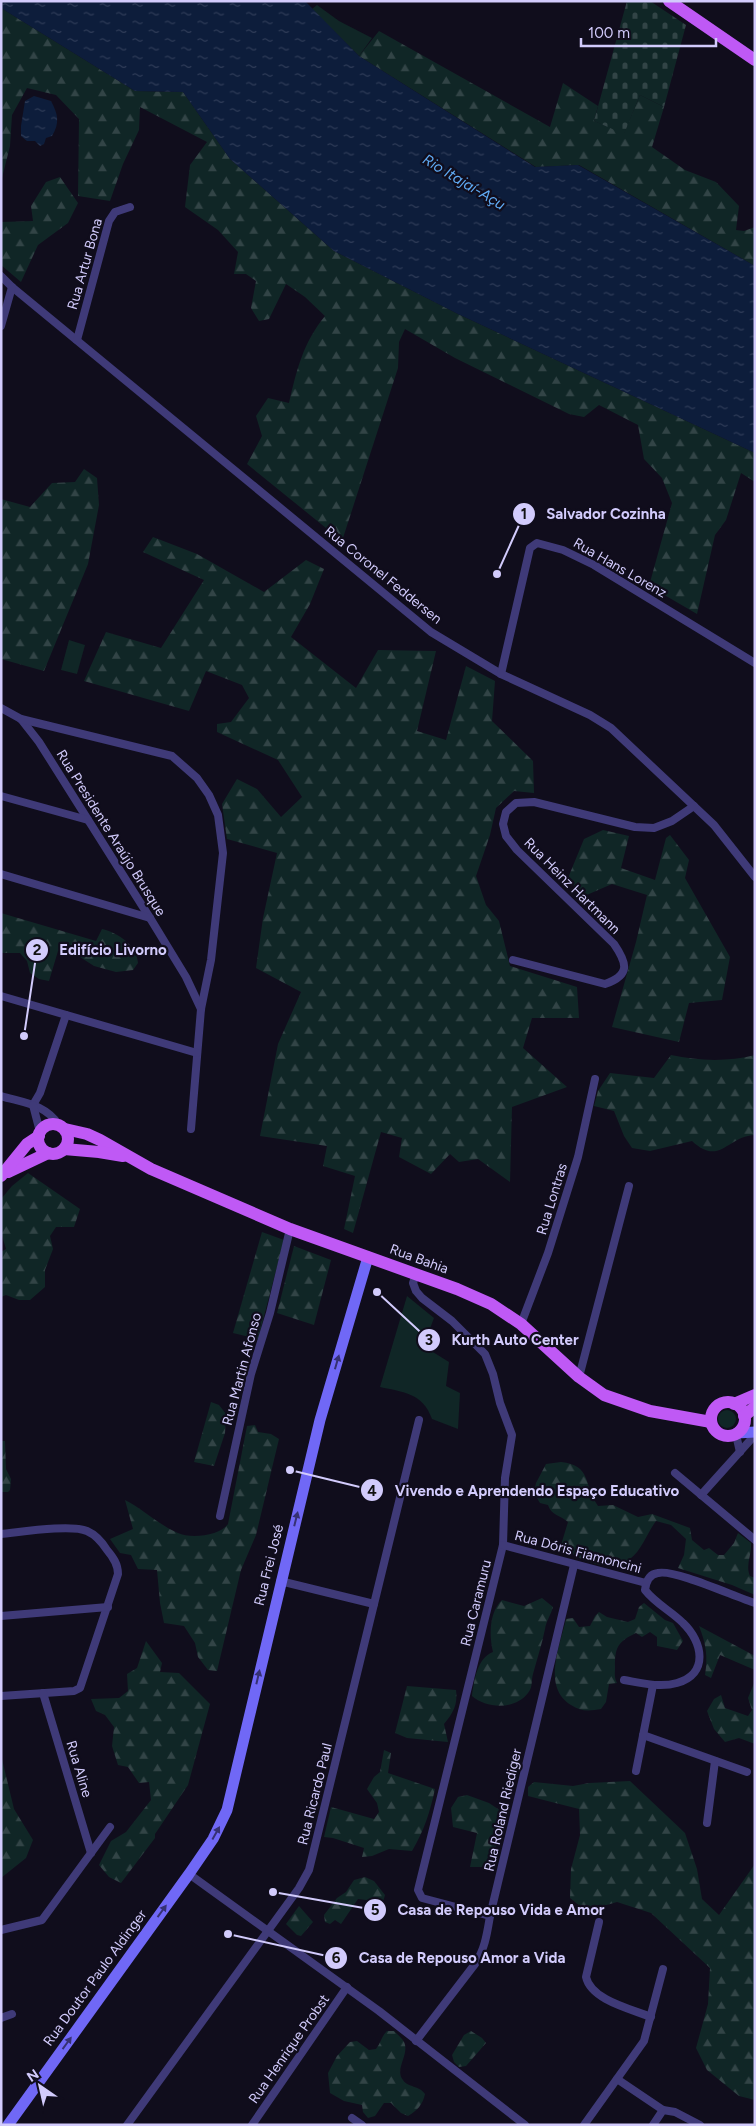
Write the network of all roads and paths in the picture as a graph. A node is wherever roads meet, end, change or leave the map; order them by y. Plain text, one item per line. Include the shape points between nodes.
1 (669, 1) edge
2 (755, 60) edge
3 (130, 207) dead end
4 (1, 276) edge
5 (12, 287) junction
6 (1, 326) edge
7 (77, 340) junction
8 (755, 663) edge
9 (501, 674) junction
10 (1, 708) edge
11 (21, 719) junction
12 (1, 796) edge
13 (694, 806) junction
14 (88, 820) junction
15 (1, 874) edge
16 (755, 877) edge
17 (150, 918) junction
18 (513, 960) dead end
19 (1, 996) edge
20 (201, 1009) junction
21 (66, 1015) junction
22 (197, 1053) junction
23 (595, 1079) dead end
24 (1, 1096) edge
25 (33, 1105) junction
26 (62, 1127) junction
27 (191, 1129) dead end
28 (39, 1134) junction
29 (64, 1149) junction
30 (48, 1152) junction
31 (130, 1158) junction
32 (2, 1175) edge
33 (629, 1186) dead end
34 (290, 1229) junction
35 (368, 1257) junction
36 (416, 1274) junction
37 (521, 1324) junction
38 (579, 1377) junction
39 (755, 1395) edge
40 (734, 1404) junction
41 (716, 1406) junction
42 (755, 1407) edge
43 (679, 1415) junction
44 (744, 1419) junction
45 (419, 1420) dead end
46 (711, 1422) junction
47 (755, 1432) edge
48 (735, 1434) junction
49 (740, 1452) junction
50 (675, 1473) dead end
51 (701, 1495) junction
52 (220, 1516) dead end
53 (1, 1534) edge
54 (755, 1540) edge
55 (503, 1545) junction
56 (574, 1565) junction
57 (280, 1581) junction
58 (646, 1583) junction
59 (755, 1603) edge
60 (374, 1604) junction
61 (108, 1606) junction
62 (1, 1616) edge
63 (624, 1680) dead end
64 (653, 1685) junction
65 (43, 1693) junction
66 (1, 1696) edge
67 (643, 1735) junction
68 (716, 1762) junction
69 (636, 1771) dead end
70 (747, 1772) dead end
71 (707, 1823) dead end
72 (110, 1827) dead end
73 (91, 1853) junction
74 (189, 1874) junction
75 (490, 1916) junction
76 (599, 1922) dead end
77 (1, 1930) edge
78 (268, 1931) junction
79 (663, 1969) dead end
80 (347, 1987) junction
81 (12, 2014) dead end
82 (651, 2016) junction
83 (1, 2018) edge
84 (416, 2041) junction
85 (617, 2079) junction
86 (663, 2110) junction
87 (352, 2118) dead end
88 (8, 2125) edge
89 (127, 2125) edge
90 (252, 2125) edge
91 (362, 2125) edge
92 (525, 2125) edge
93 (584, 2125) edge
94 (653, 2125) edge
95 (700, 2125) edge

1 - 2 main road
3 - 7 street, Rua Artur Bona via 115,212 109,221
4 - 5 street, Rua Coronel Feddersen
5 - 6 street
5 - 7 street, Rua Coronel Feddersen
7 - 9 street, Rua Coronel Feddersen via 431,632
8 - 9 street, Rua Hans Lorenz via 594,564 537,542 530,548
9 - 13 street, Rua Coronel Feddersen via 611,728
10 - 11 street, Rua Presidente Araújo Brusque
11 - 14 street, Rua Presidente Araújo Brusque
11 - 20 street via 172,756 197,778 209,795 218,815 223,853 211,960
12 - 14 street
13 - 16 street, Rua Coronel Feddersen via 714,825
13 - 18 street, Rua Heinz Hartmann via 672,821 654,828 635,827 534,802 516,803 506,812 503,824 506,836 614,944 625,965 616,980 605,984
14 - 17 street, Rua Presidente Araújo Brusque
15 - 17 street
17 - 20 street, Rua Presidente Araújo Brusque
19 - 21 street
20 - 22 street
21 - 22 street
21 - 25 street
22 - 27 street
23 - 37 street, Rua Lontras via 578,1157 548,1253
24 - 25 street
25 - 26 street via 45,1109
25 - 28 street
26 - 28 main road via 48,1125
26 - 29 main road via 68,1140
26 - 31 main road, Rua Bahia via 87,1134
28 - 30 main road via 41,1148
28 - 32 main road
29 - 30 main road
29 - 31 main road, Rua Bahia
30 - 32 main road
31 - 34 main road, Rua Bahia
33 - 38 street
34 - 35 main road, Rua Bahia
34 - 52 street, Rua Martin Afonso via 270,1313 251,1374
35 - 36 main road, Rua Bahia
57 -> 35 street, Rua Frei José via 320,1420
36 - 37 main road, Rua Bahia via 485,1301
36 - 55 street, Rua Caramuru via 413,1283 416,1291 475,1342 490,1363 512,1435 505,1478
37 - 38 main road, Rua Bahia
38 - 43 main road, Rua Bahia via 604,1395 626,1404
39 - 40 main road
40 - 41 main road via 725,1402
40 - 44 main road via 741,1409
41 - 43 main road, Rua Bahia
41 - 46 main road
42 - 44 main road
43 - 46 main road, Rua Bahia
44 - 47 street
44 - 48 main road
45 - 60 street, Rua Ricardo Paul
46 - 48 main road via 719,1433 726,1436
47 - 48 street
47 - 49 street
48 - 49 street
49 - 51 street
50 - 51 street
51 - 54 street
53 - 61 street via 71,1528 86,1530 98,1538 118,1566
55 - 56 street, Rua Dóris Fiamoncini
55 - 75 street, Rua Caramuru via 418,1890 422,1898
56 - 58 street, Rua Dóris Fiamoncini
56 - 75 street, Rua Roland Riediger
57 - 60 street
74 -> 57 street, Rua Frei José via 213,1840 227,1810
58 - 59 street via 652,1575 660,1572
58 - 64 street via 645,1590 651,1597 684,1623 701,1654 699,1666 691,1677 676,1684
60 - 78 street, Rua Ricardo Paul via 309,1870
61 - 62 street
61 - 65 street via 80,1688
63 - 64 street
64 - 67 street
65 - 66 street
65 - 73 street, Rua Aline
67 - 68 street
67 - 69 street
68 - 70 street
68 - 71 street
72 - 73 street
73 - 77 street via 42,1920
74 - 78 street
88 -> 74 street, Rua Doutor Paulo Aldinger
75 - 84 street, Rua Roland Riediger via 482,1954
76 - 82 street via 586,1977 588,1985 595,1993
78 - 80 street
78 - 89 street, Rua Ricardo Paul
79 - 82 street
80 - 84 street
80 - 90 street, Rua Henrique Probst
81 - 83 street
82 - 85 street via 644,2041
84 - 92 street
85 - 86 street
85 - 93 street
86 - 94 street
86 - 95 street via 675,2112
87 - 91 street

